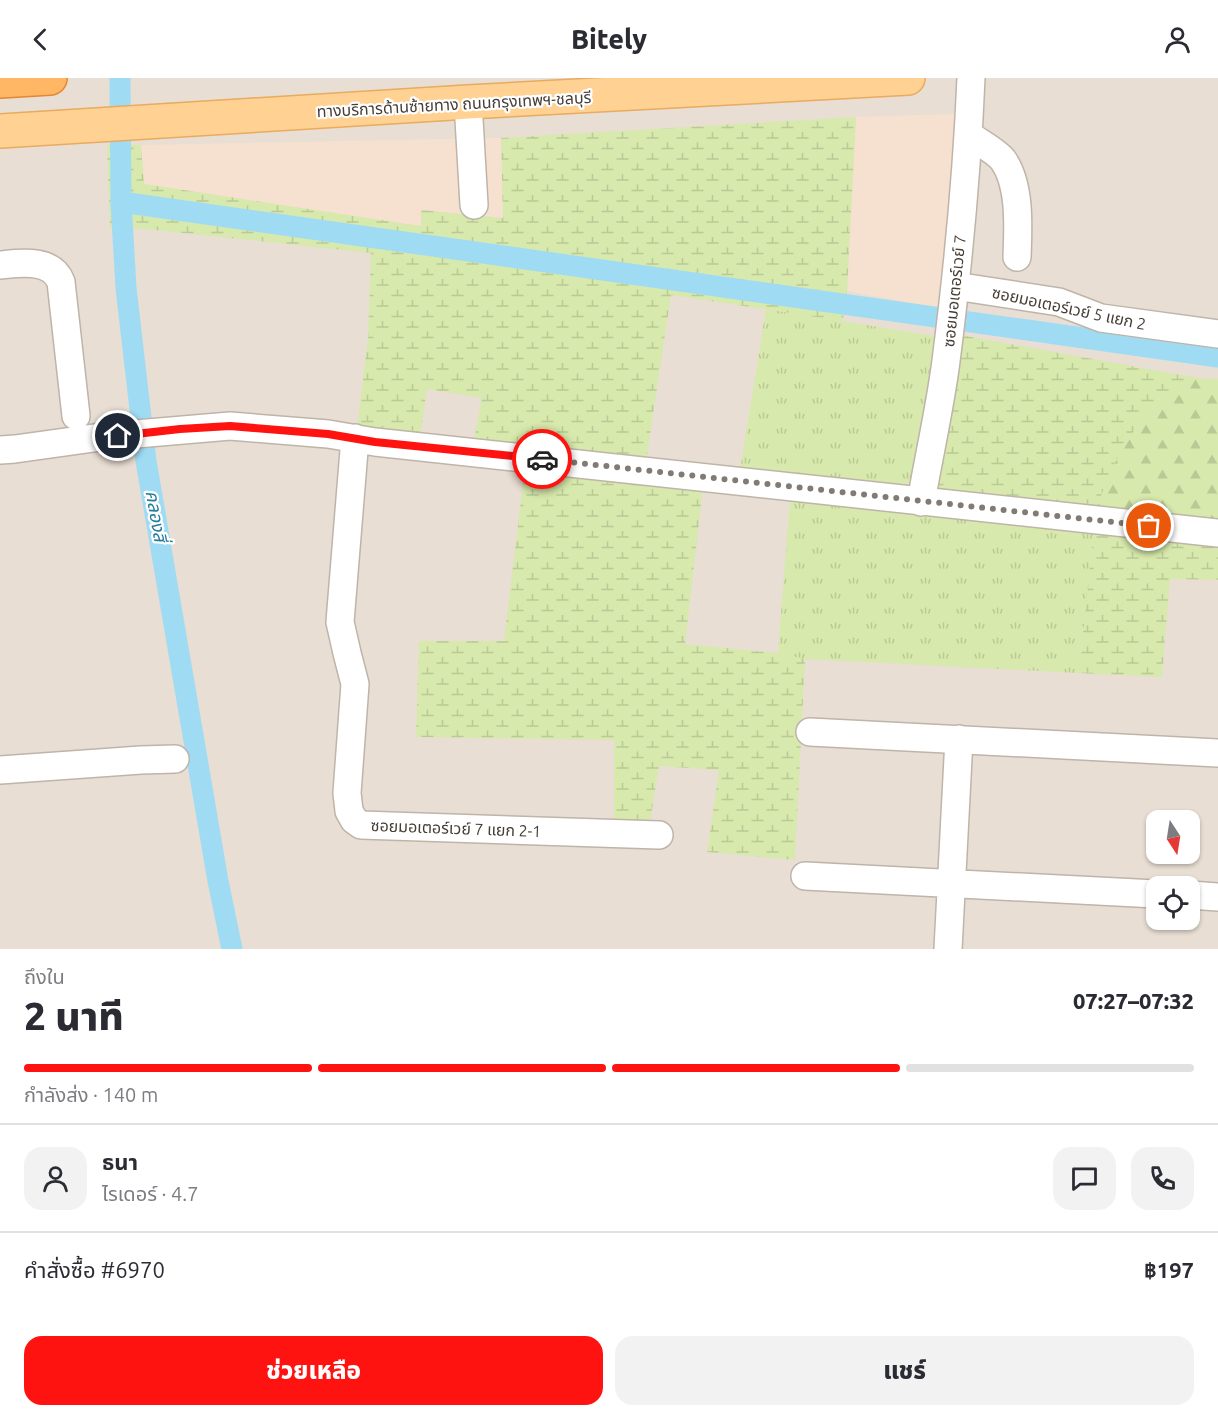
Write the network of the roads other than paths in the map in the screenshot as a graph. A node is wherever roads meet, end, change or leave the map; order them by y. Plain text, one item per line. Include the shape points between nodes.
1 (50, 78) edge
2 (908, 78) edge
3 (970, 78) edge
4 (0, 81) edge
5 (468, 102) junction
6 (0, 131) edge
7 (969, 135) junction
8 (474, 205) dead end
9 (1017, 257) dead end
10 (0, 265) edge
11 (955, 291) junction
12 (1218, 334) edge
13 (76, 416) dead end
14 (355, 438) junction
15 (0, 450) edge
16 (921, 502) junction
17 (1218, 533) edge
18 (810, 732) dead end
19 (959, 739) junction
20 (1218, 753) edge
21 (175, 759) dead end
22 (0, 770) edge
23 (659, 834) dead end
24 (805, 876) dead end
25 (951, 884) junction
26 (1146, 894) edge
27 (1200, 896) edge
28 (1218, 897) edge
29 (948, 949) edge

1 - 4 highway
2 - 5 main road, ทางบริการด้านซ้ายทาง ถนนกรุงเทพฯ-ชลบุรี
3 - 7 street, ซอยมอเตอร์เวย์ 7
5 - 6 main road, ทางบริการด้านซ้ายทาง ถนนกรุงเทพฯ-ชลบุรี
5 - 8 street
7 - 9 street via 1002,159 1010,173 1018,210
7 - 11 street, ซอยมอเตอร์เวย์ 7
10 - 13 street via 43,266 58,276
11 - 12 street, ซอยมอเตอร์เวย์ 5 แยก 2 via 1059,302 1101,318
11 - 16 street, ซอยมอเตอร์เวย์ 7
14 - 15 street via 230,426
14 - 16 street
14 - 23 street, ซอยมอเตอร์เวย์ 7 แยก 2-1 via 340,622 356,684 346,793 354,820 361,825
16 - 17 street
18 - 19 street
19 - 20 street
19 - 25 street
21 - 22 street
24 - 25 street
25 - 26 street
25 - 29 street
27 - 28 street

